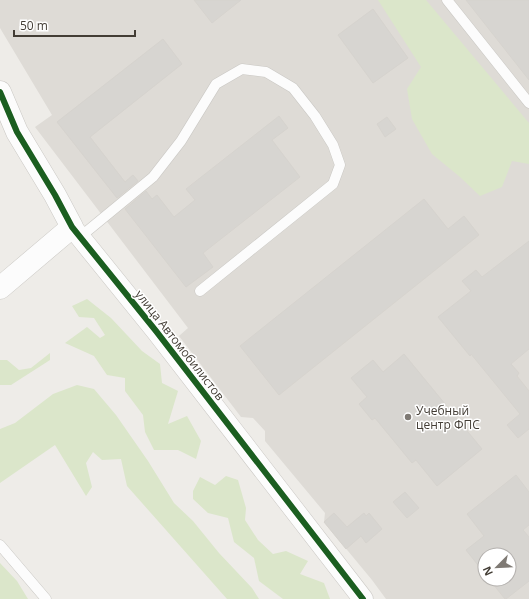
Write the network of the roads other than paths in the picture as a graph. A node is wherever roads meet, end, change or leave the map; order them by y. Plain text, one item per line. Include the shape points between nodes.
1 (447, 0) edge
2 (0, 92) edge
3 (529, 103) edge
4 (76, 232) junction
5 (0, 288) edge
6 (200, 291) dead end
7 (0, 544) edge
8 (46, 599) edge
9 (363, 599) edge

1 - 3 lane
2 - 4 street, улица Автомобилистов via 17,132
4 - 5 street
4 - 6 lane via 153,177 182,141 216,84 242,69 266,72 293,88 316,116 333,146 340,165 333,184
4 - 9 street, улица Автомобилистов via 156,331
7 - 8 lane

